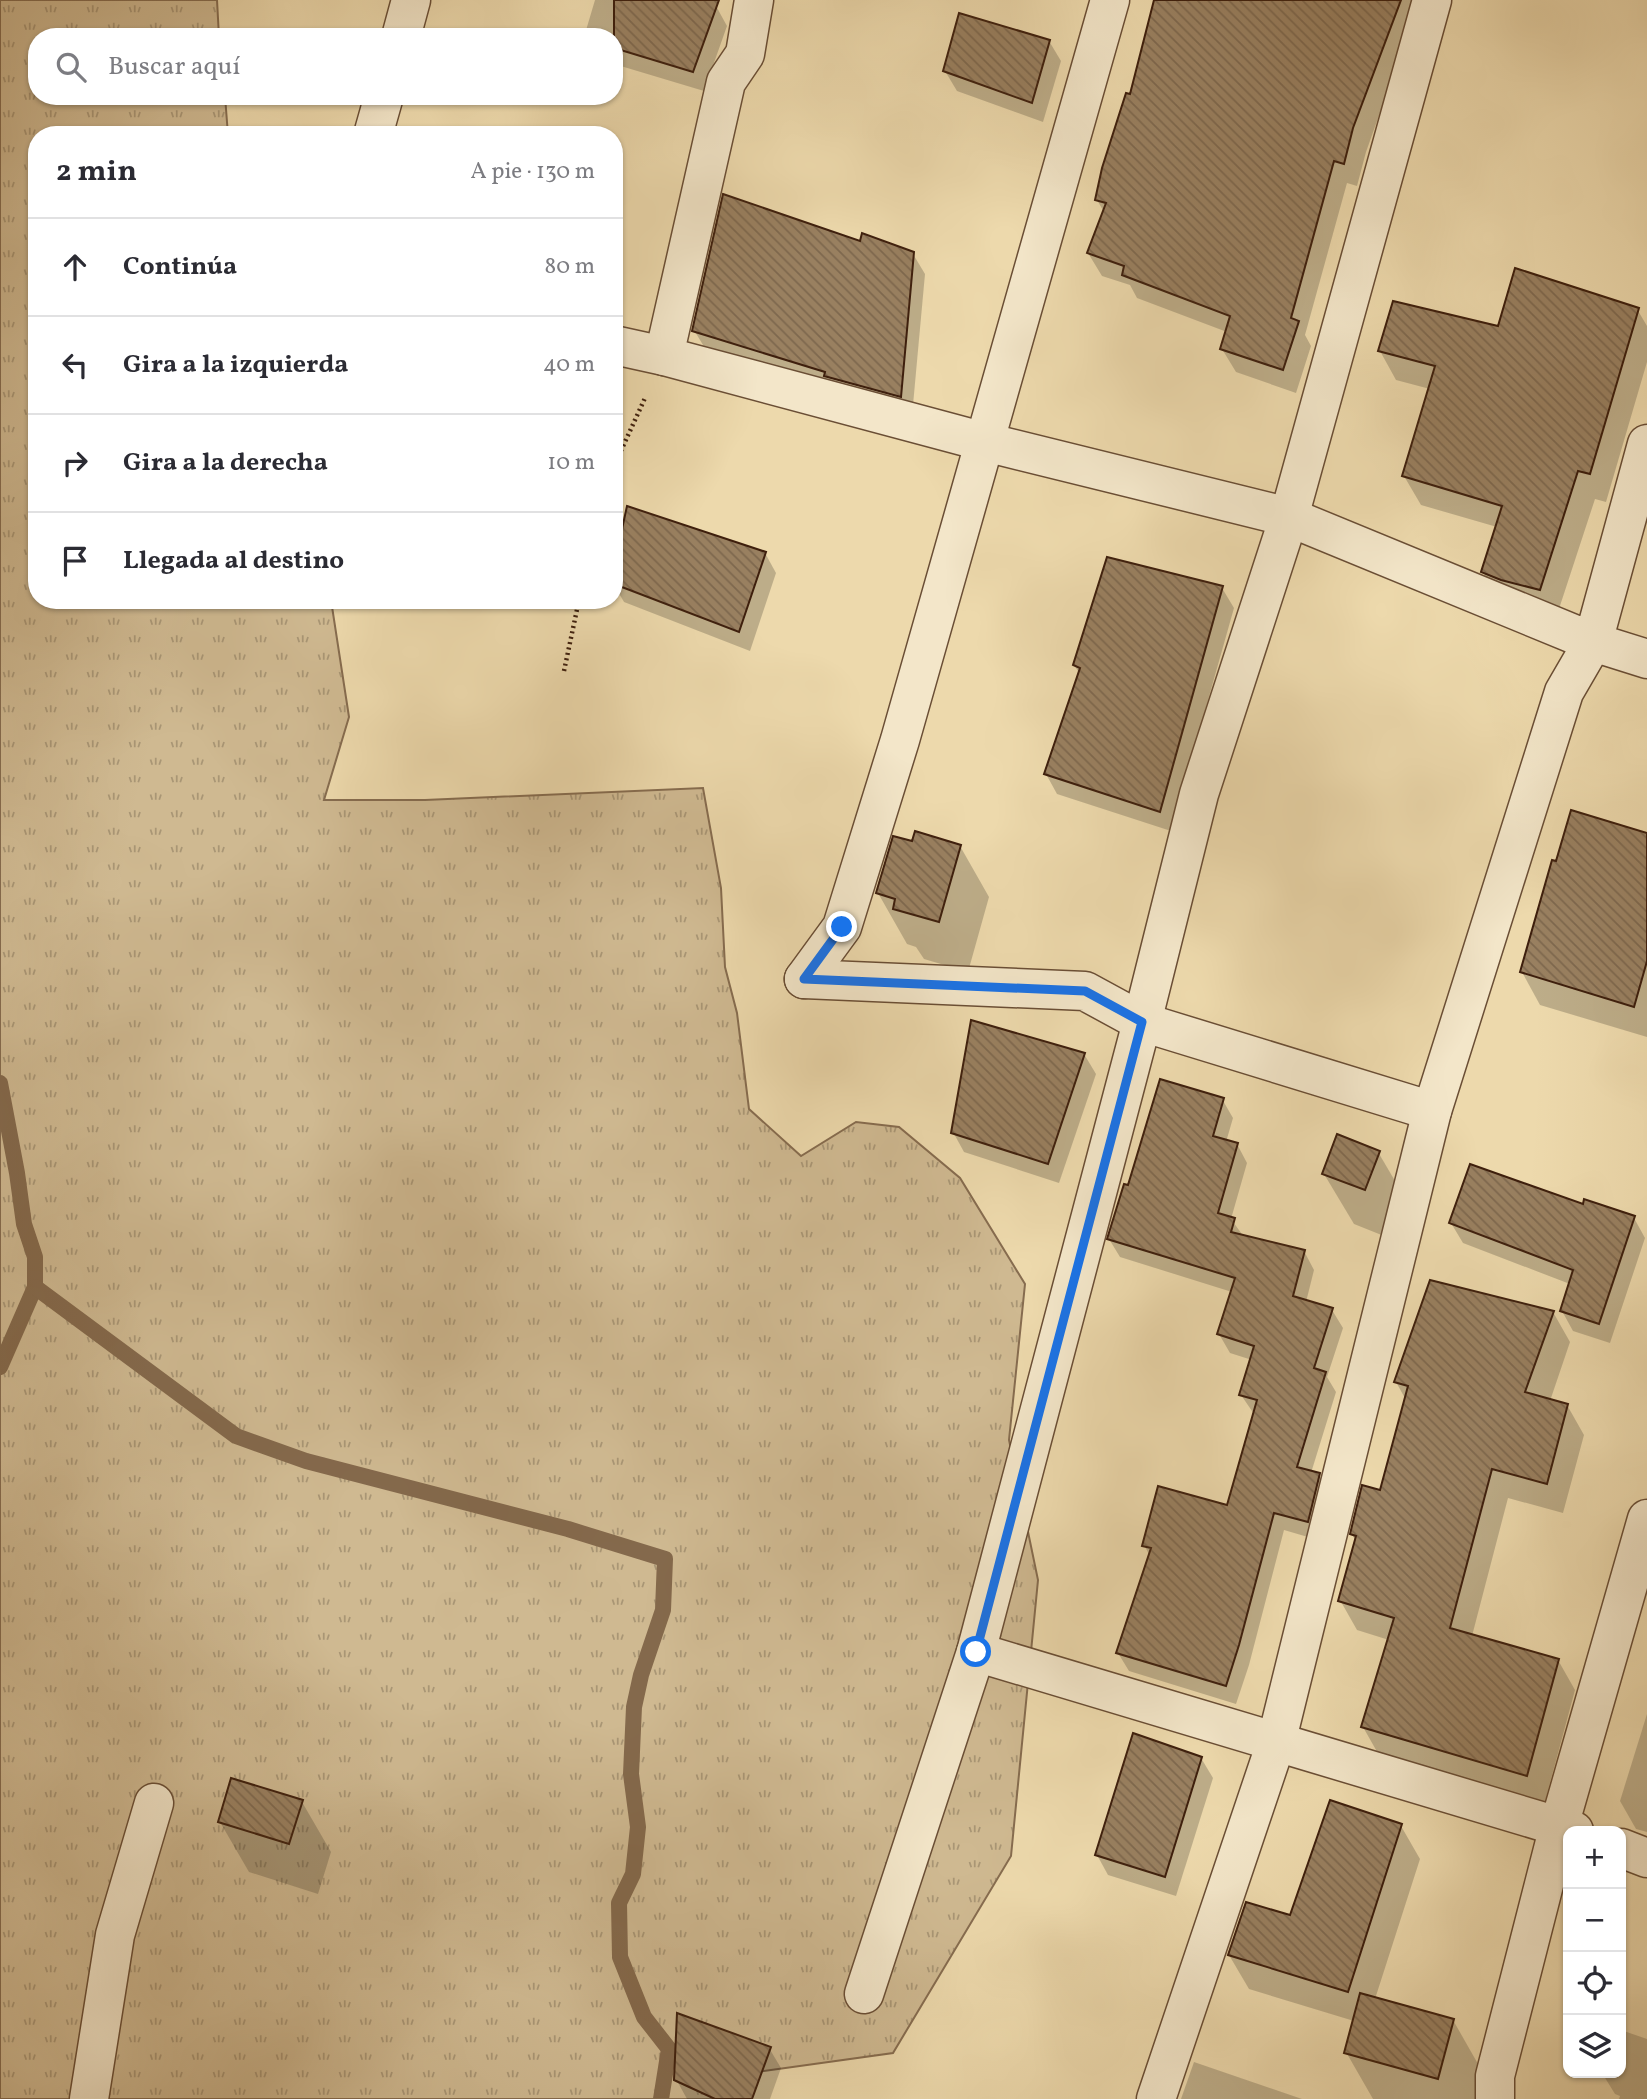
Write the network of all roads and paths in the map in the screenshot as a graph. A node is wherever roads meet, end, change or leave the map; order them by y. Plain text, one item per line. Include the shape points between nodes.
1 (411, 0) edge
2 (754, 0) edge
3 (1110, 0) edge
4 (1432, 0) edge
5 (403, 28) edge
6 (381, 105) edge
7 (376, 126) edge
8 (623, 347) edge
9 (664, 356) junction
10 (985, 442) junction
11 (1647, 444) edge
12 (623, 446) edge
13 (1289, 517) junction
14 (577, 609) edge
15 (1593, 642) junction
16 (1647, 659) edge
17 (564, 671) dead end
18 (1142, 1022) junction
19 (1433, 1111) junction
20 (1647, 1519) edge
21 (976, 1652) junction
22 (1276, 1743) junction
23 (154, 1803) dead end
24 (1568, 1826) edge
25 (1563, 1827) edge
26 (1563, 1842) edge
27 (1626, 1850) edge
28 (1647, 1858) edge
29 (864, 1994) dead end
30 (89, 2099) edge
31 (1156, 2099) edge
32 (1495, 2099) edge

1 - 5 street
2 - 9 street via 745,54 726,82
3 - 10 street
4 - 13 street
6 - 7 street
8 - 9 street
9 - 10 street
9 - 12 path
10 - 13 street
10 - 18 street via 842,927 804,979 1085,991
11 - 15 street
13 - 15 street
13 - 18 street via 1199,794
14 - 17 path
15 - 16 street
15 - 19 street via 1564,692
18 - 19 street
18 - 21 street
19 - 22 street
20 - 24 street
21 - 22 street
21 - 29 street
22 - 25 street
22 - 31 street
23 - 30 street via 115,1935
26 - 32 street via 1495,2076
27 - 28 street

